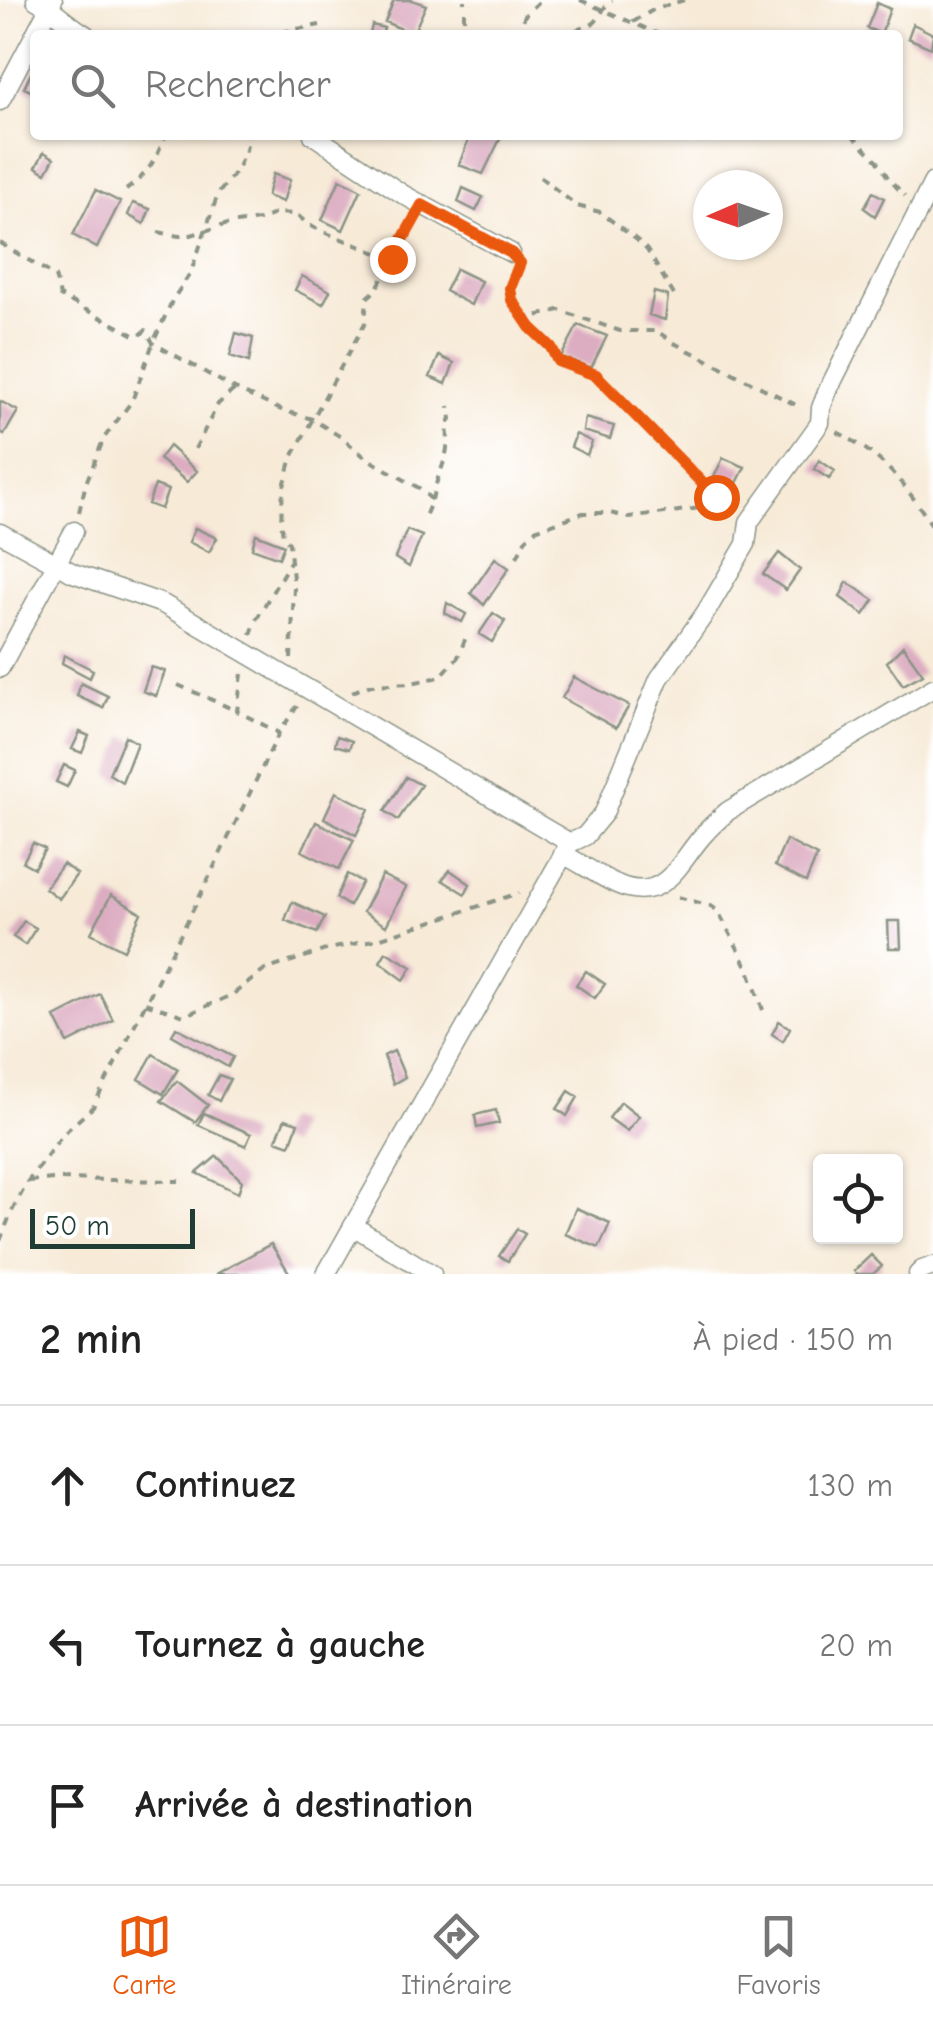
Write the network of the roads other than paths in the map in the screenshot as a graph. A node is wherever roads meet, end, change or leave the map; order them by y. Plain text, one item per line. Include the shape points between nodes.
1 (46, 2) edge
2 (33, 30) edge
3 (77, 30) edge
4 (30, 36) edge
5 (0, 101) edge
6 (321, 140) edge
7 (933, 182) edge
8 (926, 215) edge
9 (511, 253) road end
10 (74, 531) road end
11 (0, 533) edge
12 (56, 564) junction
13 (0, 668) edge
14 (933, 688) edge
15 (566, 848) junction
16 (354, 1226) junction
17 (933, 1266) edge
18 (326, 1274) edge
19 (432, 1274) edge
20 (918, 1274) edge

1 - 2 street
1 - 3 street
4 - 5 street
6 - 9 street
7 - 8 street
8 - 15 street via 828,390 820,423 749,522 746,544 659,679 604,813
10 - 12 street
11 - 12 street
12 - 13 street
12 - 15 street via 163,604
14 - 15 street via 728,811 658,886 620,886
15 - 16 street
16 - 18 street
16 - 19 street
17 - 20 street

